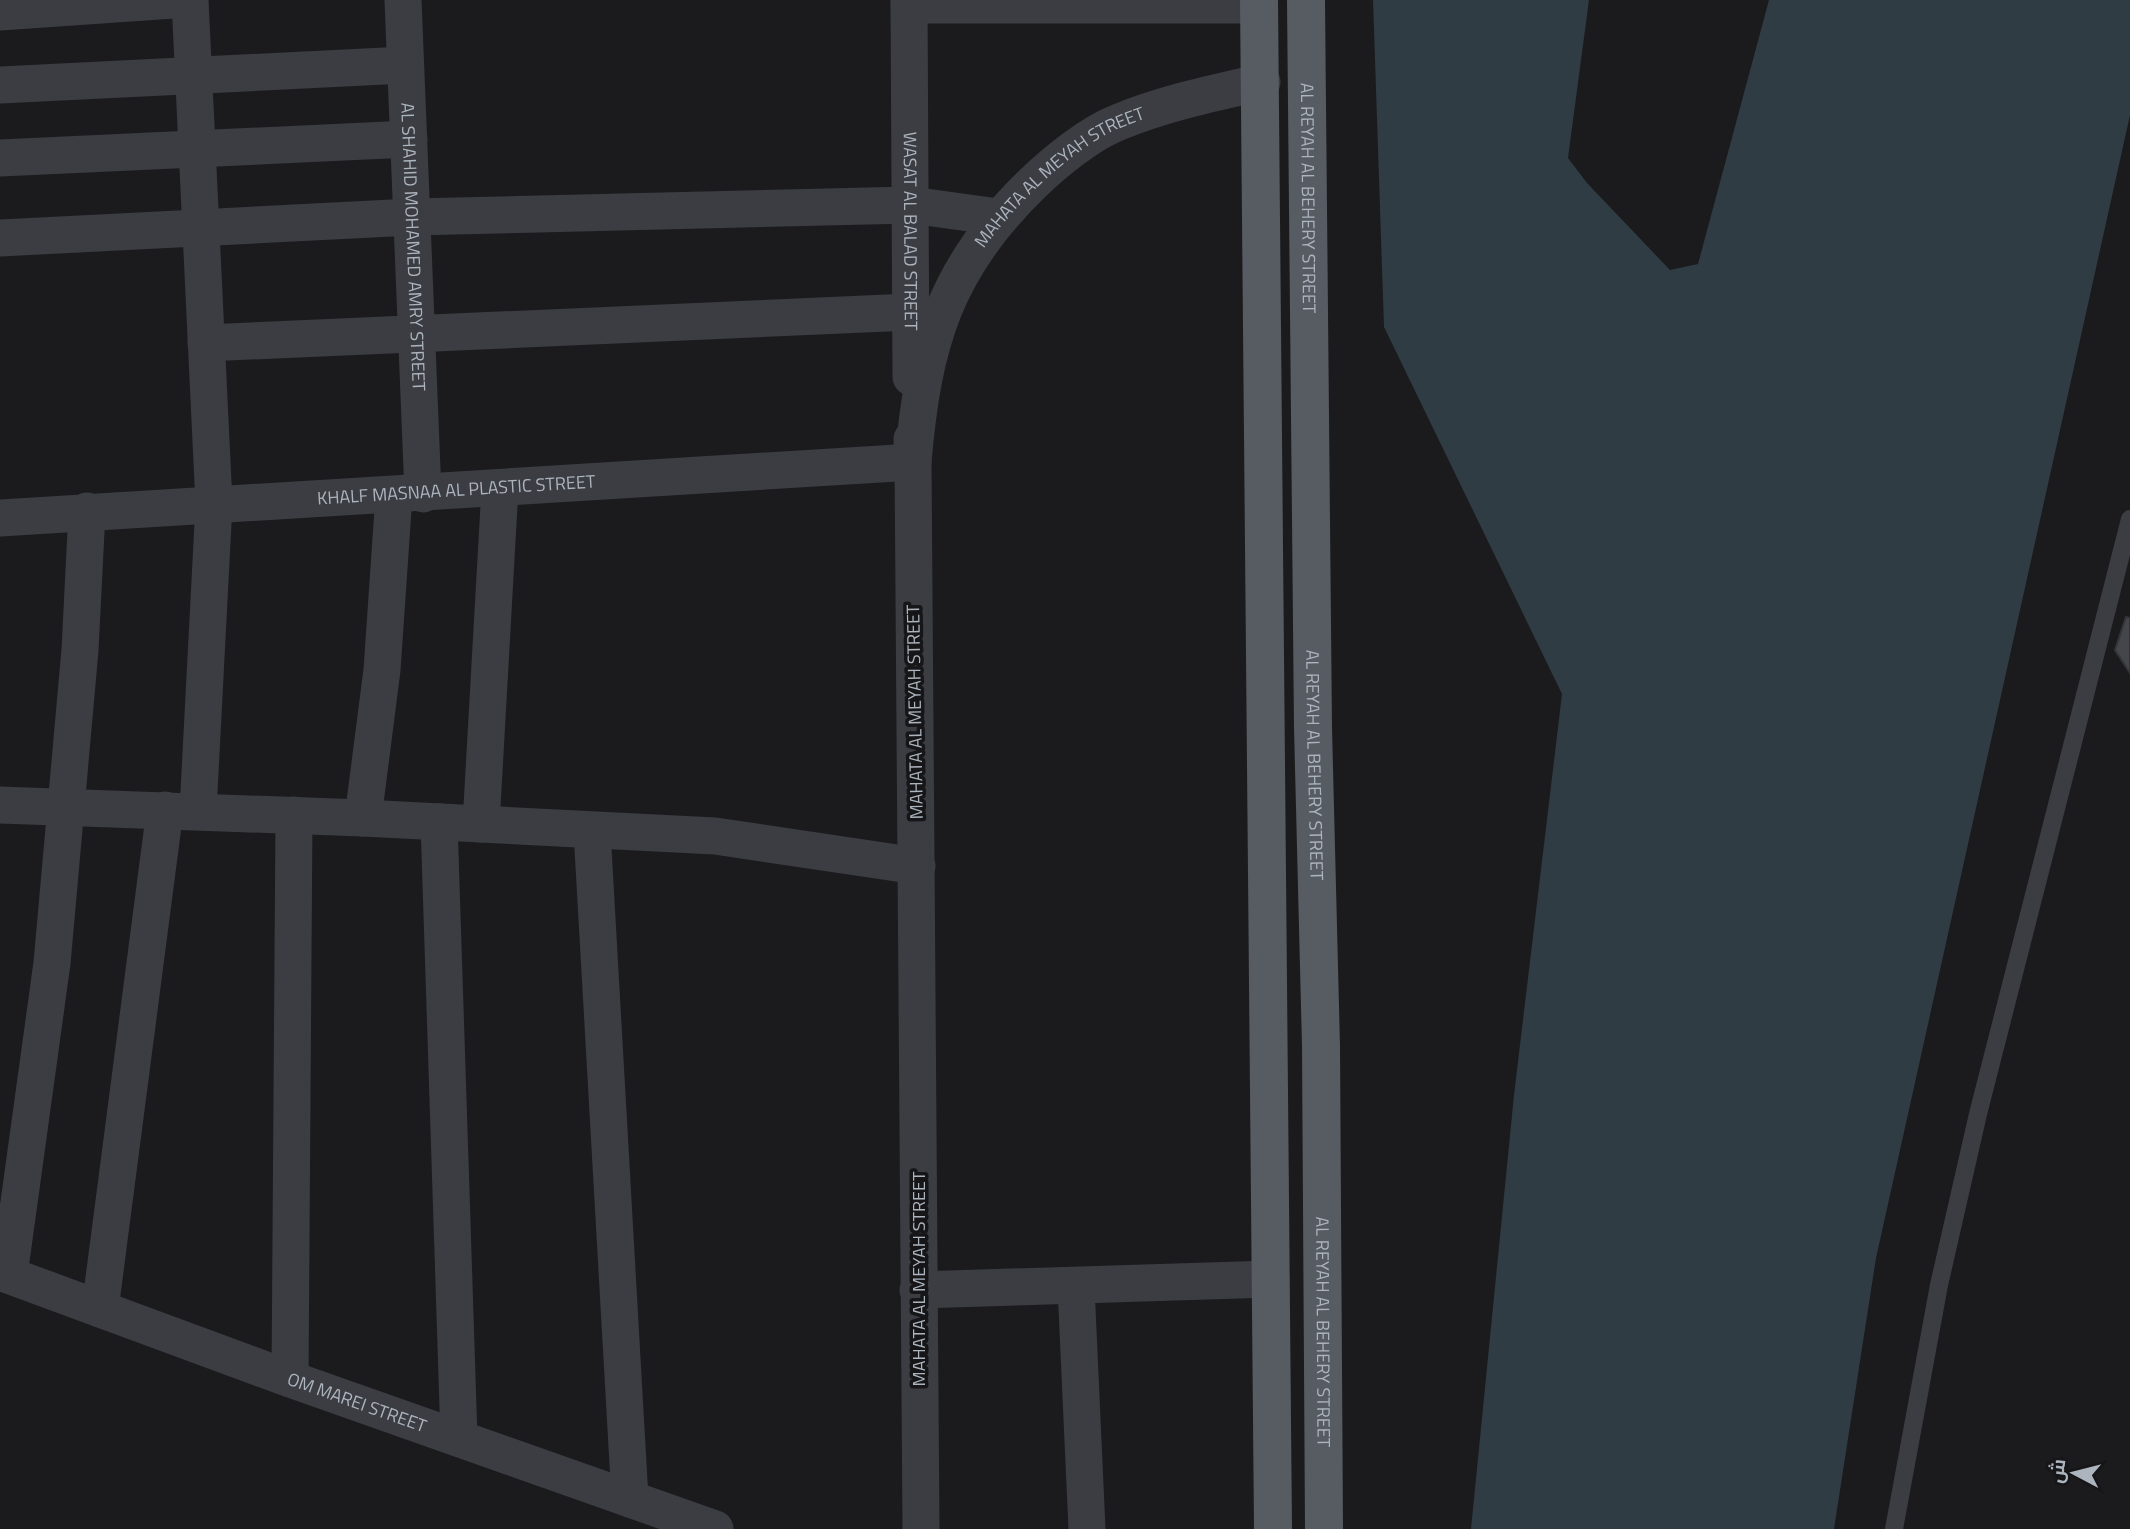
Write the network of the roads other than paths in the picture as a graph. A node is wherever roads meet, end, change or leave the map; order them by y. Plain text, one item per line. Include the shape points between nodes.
1 (173, 0) edge
2 (190, 0) edge
3 (403, 0) edge
4 (1306, 0) edge
5 (1259, 2) edge
6 (909, 3) edge
7 (0, 12) edge
8 (405, 65) junction
9 (193, 76) junction
10 (1262, 82) junction
11 (0, 85) edge
12 (409, 139) junction
13 (197, 149) junction
14 (0, 158) edge
15 (911, 205) junction
16 (412, 217) junction
17 (998, 217) junction
18 (200, 228) junction
19 (0, 238) edge
20 (910, 312) junction
21 (417, 334) junction
22 (206, 343) junction
23 (912, 462) junction
24 (500, 488) junction
25 (409, 494) junction
26 (214, 505) junction
27 (87, 511) junction
28 (0, 518) edge
29 (2130, 519) edge
30 (0, 805) edge
31 (65, 807) junction
32 (182, 811) junction
33 (294, 815) junction
34 (363, 818) junction
35 (439, 822) junction
36 (481, 824) junction
37 (592, 831) junction
38 (917, 866) junction
39 (5, 1274) edge
40 (1271, 1279) junction
41 (1076, 1286) junction
42 (918, 1290) junction
43 (100, 1309) junction
44 (290, 1379) junction
45 (458, 1438) junction
46 (630, 1499) junction
47 (715, 1529) edge
48 (921, 1529) edge
49 (1087, 1529) edge
50 (1273, 1529) edge
51 (1324, 1529) edge
52 (1894, 1529) edge

1 - 7 street
2 - 9 street
3 - 8 street, AL SHAHID MOHAMED AMRY STREET
4 - 51 main road, AL REYAH AL BEHERY STREET
5 - 6 street
5 - 10 main road
6 - 15 street, WASAT AL BALAD STREET
8 - 9 street
8 - 12 street, AL SHAHID MOHAMED AMRY STREET
9 - 11 street
9 - 13 street
10 - 17 street, MAHATA AL MEYAH STREET via 1116,122 1052,164
10 - 40 main road
12 - 13 street
12 - 16 street, AL SHAHID MOHAMED AMRY STREET
13 - 14 street
13 - 18 street
15 - 16 street
15 - 17 street
15 - 20 street, WASAT AL BALAD STREET
16 - 18 street
16 - 21 street, AL SHAHID MOHAMED AMRY STREET
17 - 23 street, MAHATA AL MEYAH STREET via 959,271 936,330 919,393
18 - 19 street
18 - 22 street
20 - 21 street
20 - 23 street, WASAT AL BALAD STREET
21 - 22 street
21 - 25 street, AL SHAHID MOHAMED AMRY STREET
22 - 26 street
23 - 24 street, KHALF MASNAA AL PLASTIC STREET
23 - 38 street, MAHATA AL MEYAH STREET
24 - 25 street, KHALF MASNAA AL PLASTIC STREET
24 - 36 street
25 - 26 street, KHALF MASNAA AL PLASTIC STREET
25 - 34 street, AL SHAHID MOHAMED AMRY STREET
26 - 27 street, KHALF MASNAA AL PLASTIC STREET
26 - 32 street
27 - 28 street, KHALF MASNAA AL PLASTIC STREET
27 - 31 street
29 - 52 lane via 1978,1114 1939,1285
30 - 31 street
31 - 32 street
31 - 39 street via 52,963
32 - 33 street
32 - 43 street
33 - 34 street
33 - 44 street
34 - 35 street
35 - 36 street
35 - 45 street
36 - 37 street
37 - 38 street via 715,836
37 - 46 street
38 - 42 street, MAHATA AL MEYAH STREET
39 - 43 street, OM MAREI STREET
40 - 41 street
40 - 50 main road
41 - 42 street
41 - 49 street
42 - 48 street, MAHATA AL MEYAH STREET
43 - 44 street, OM MAREI STREET
44 - 45 street, OM MAREI STREET
45 - 46 street, OM MAREI STREET
46 - 47 street, OM MAREI STREET

